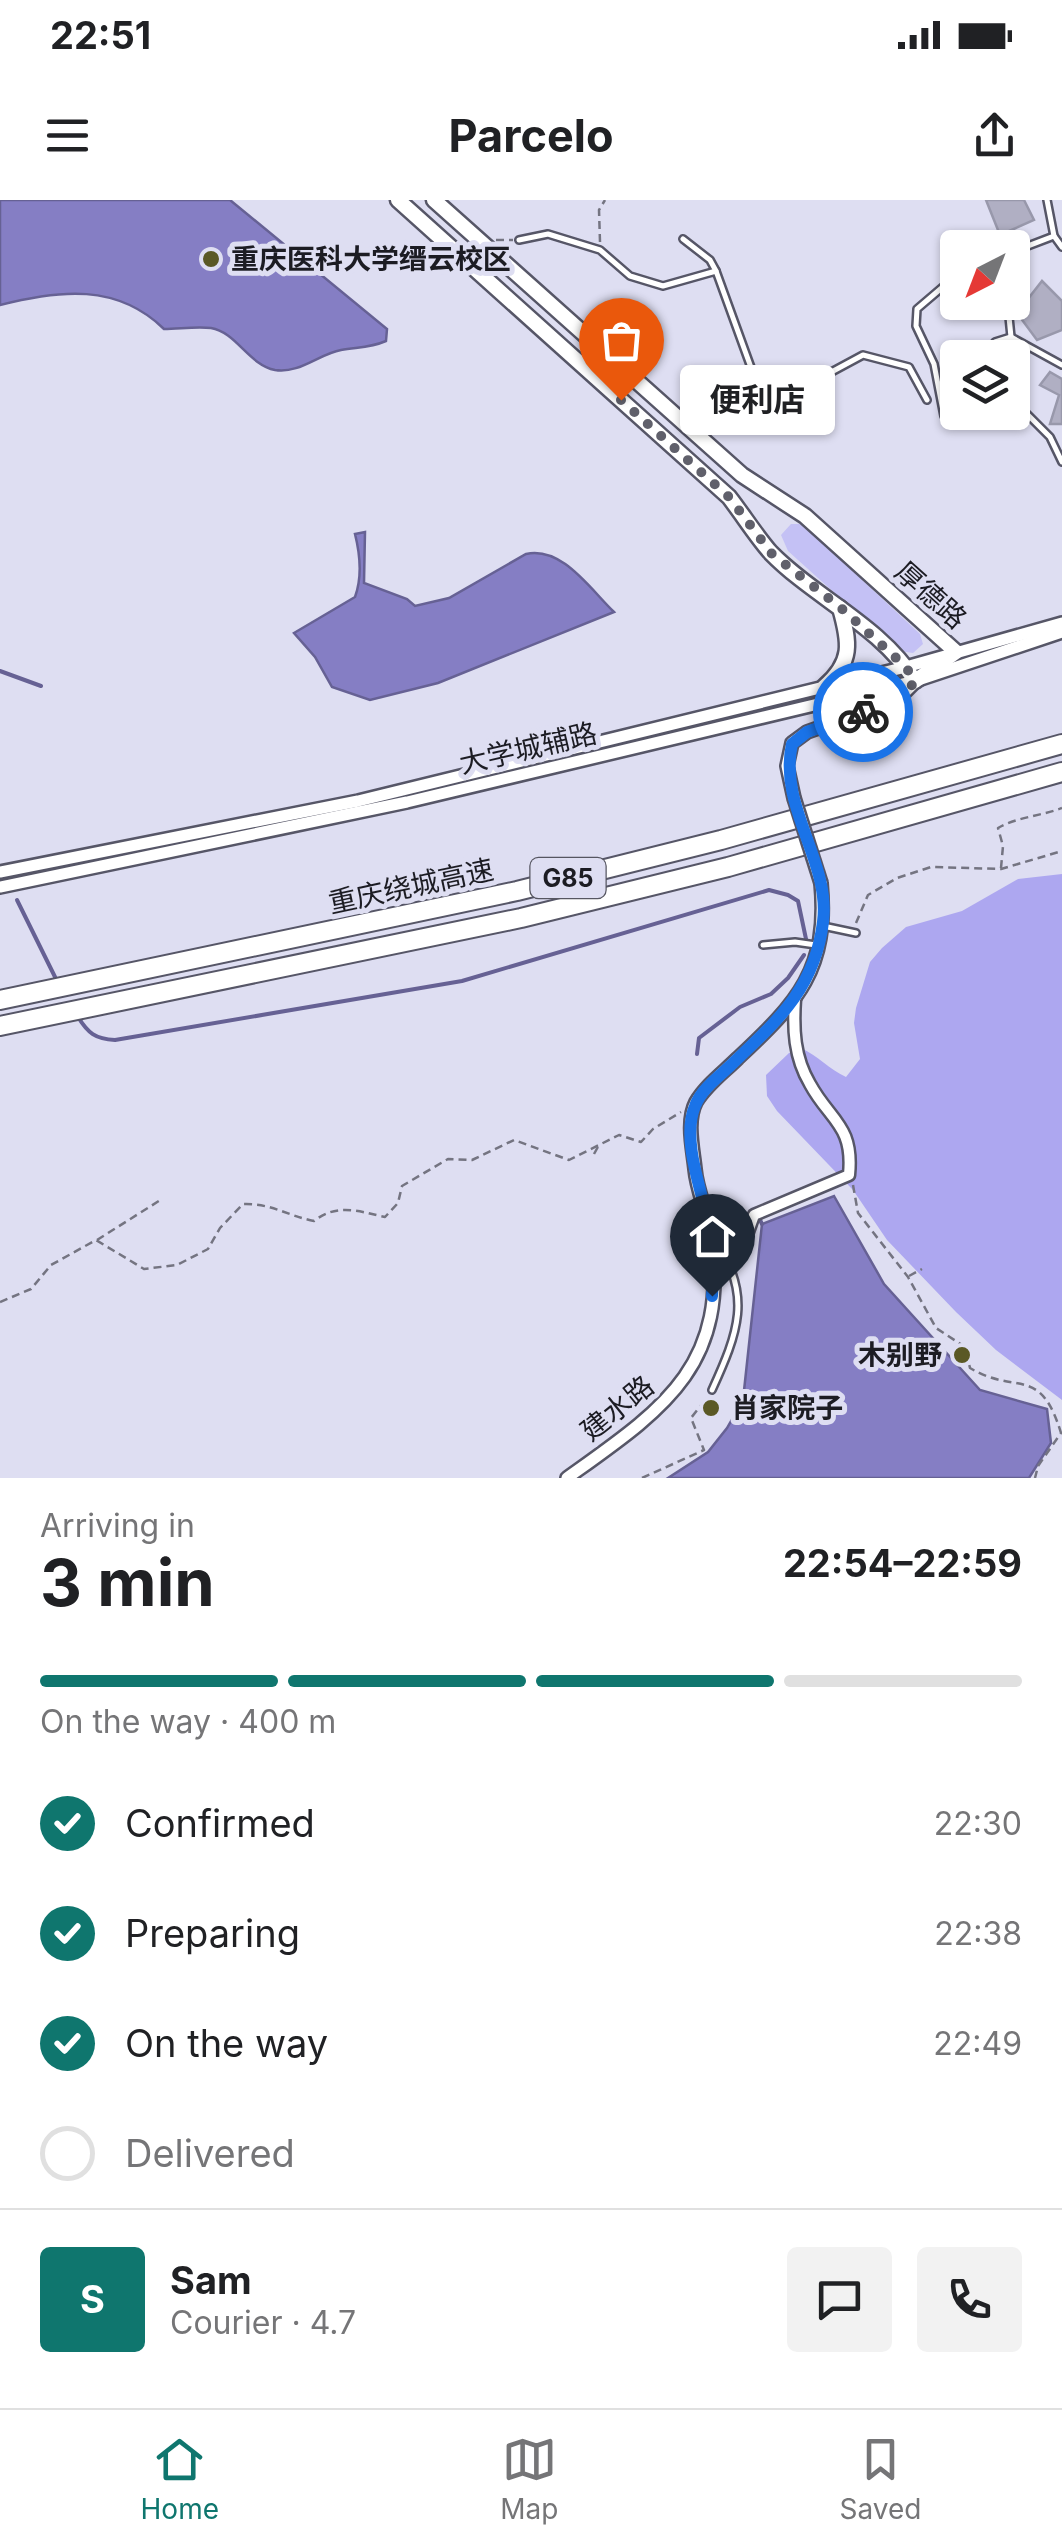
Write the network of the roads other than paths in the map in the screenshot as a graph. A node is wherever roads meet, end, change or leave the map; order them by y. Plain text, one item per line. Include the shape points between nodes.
1 (398, 200) edge
2 (434, 200) edge
3 (1047, 200) edge
4 (1054, 236) junction
5 (683, 238) dead end
6 (520, 240) road end
7 (1030, 245) edge
8 (1062, 247) edge
9 (716, 271) junction
10 (940, 290) edge
11 (1009, 320) edge
12 (1011, 337) junction
13 (1001, 340) edge
14 (1062, 364) edge
15 (940, 395) edge
16 (927, 400) dead end
17 (1030, 418) edge
18 (1062, 462) edge
19 (840, 607) junction
20 (1062, 623) edge
21 (1062, 632) edge
22 (956, 652) junction
23 (906, 667) junction
24 (915, 682) junction
25 (824, 687) junction
26 (1062, 744) edge
27 (1062, 772) edge
28 (0, 872) edge
29 (0, 887) edge
30 (823, 926) junction
31 (855, 932) road end
32 (763, 944) dead end
33 (819, 945) junction
34 (795, 999) junction
35 (0, 1000) edge
36 (0, 1026) edge
37 (711, 1234) junction
38 (744, 1243) dead end
39 (712, 1390) road end
40 (567, 1478) edge

1 - 19 main road via 729,497 772,554
2 - 22 main road, 厚德路 via 742,475 805,516
3 - 4 lane
4 - 7 lane
4 - 8 lane
5 - 9 lane
6 - 9 lane via 548,234 600,250 630,276 663,286
9 - 16 lane via 757,384 785,397 863,355 909,367
10 - 15 lane via 918,309 916,326
11 - 12 lane
12 - 13 lane
12 - 14 lane
17 - 18 lane
19 - 23 main road
19 - 25 main road via 847,658
20 - 22 street, 大学城辅路
21 - 24 street, 大学城辅路
22 - 23 street, 大学城辅路
22 - 24 main road, 厚德路
23 - 24 main road
23 - 25 street, 大学城辅路
24 - 29 street, 大学城辅路 via 408,802
24 - 30 street, bridge via 897,700 807,732 792,744 787,766 821,883
25 - 28 street, 大学城辅路 via 358,802
26 - 35 highway, 重庆绕城高速 / G85 via 517,891
27 - 36 highway, 重庆绕城高速 / G85 via 540,914
30 - 31 lane
30 - 33 street
32 - 33 lane
33 - 34 street
34 - 37 street, 建水路 via 695,1104 696,1182
34 - 38 street via 798,1059 846,1132 848,1175 754,1215
37 - 39 lane via 732,1264 740,1299 730,1350
37 - 40 street, 建水路 via 710,1323 698,1357 673,1396

